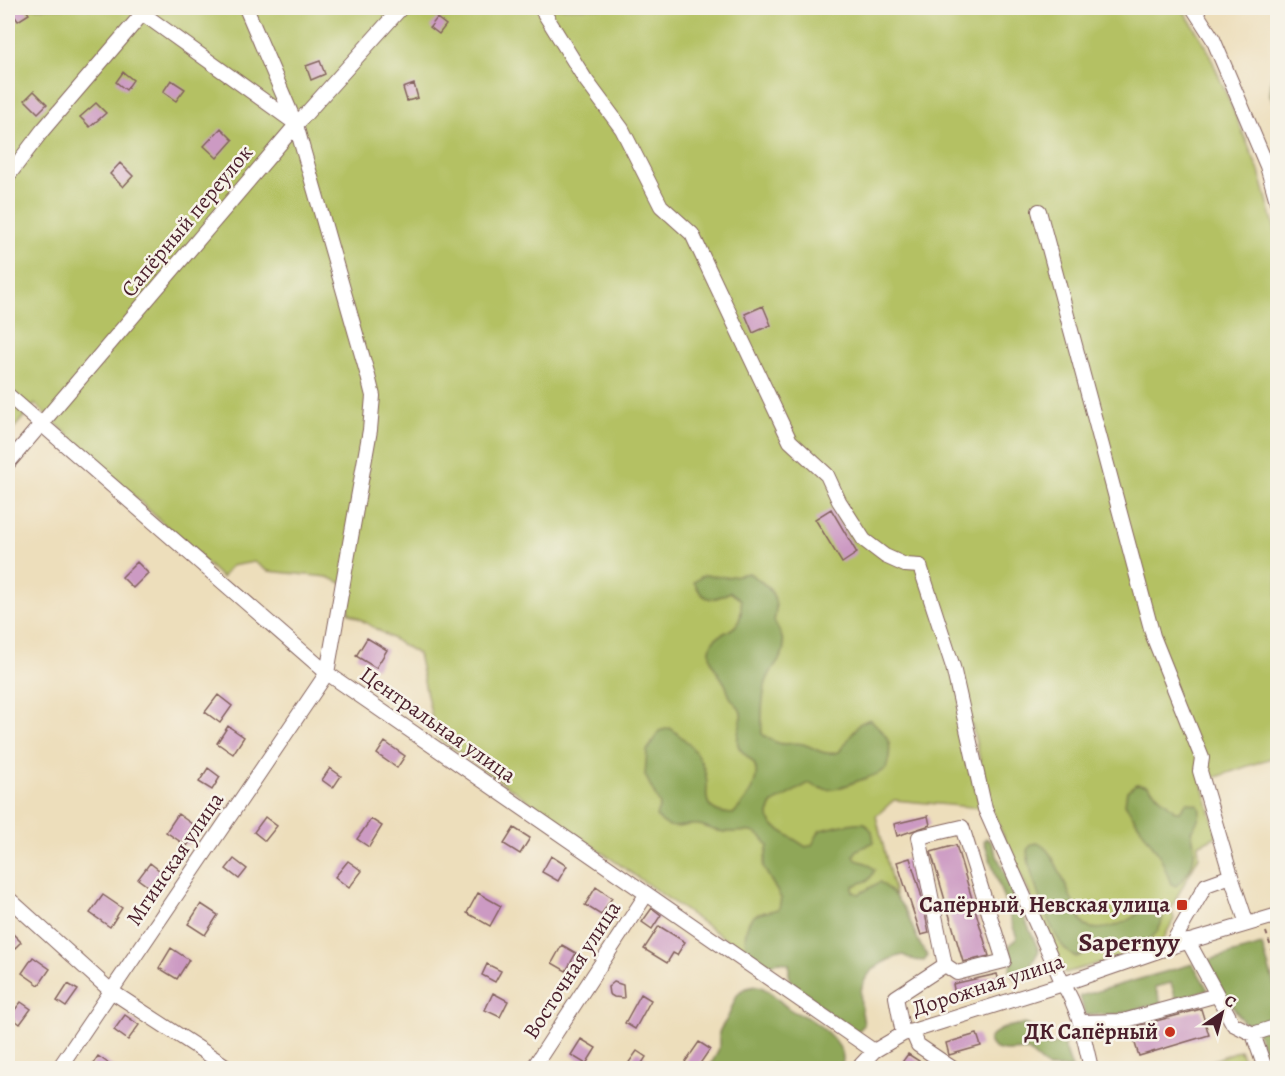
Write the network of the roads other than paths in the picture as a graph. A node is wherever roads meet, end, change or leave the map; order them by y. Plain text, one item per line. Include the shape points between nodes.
1 (246, 8) edge
2 (401, 8) edge
3 (541, 8) edge
4 (1192, 8) edge
5 (139, 10) edge
6 (297, 125) junction
7 (8, 176) edge
8 (1278, 205) edge
9 (1039, 211) dead end
10 (8, 395) edge
11 (42, 424) junction
12 (8, 463) edge
13 (327, 673) junction
14 (1231, 876) junction
15 (646, 895) junction
16 (8, 898) edge
17 (1278, 915) edge
18 (1247, 924) junction
19 (1188, 941) junction
20 (1170, 947) junction
21 (945, 965) junction
22 (1063, 984) junction
23 (111, 991) junction
24 (1217, 995) junction
25 (1080, 1022) junction
26 (1278, 1026) edge
27 (908, 1032) junction
28 (1253, 1034) junction
29 (874, 1051) junction
30 (59, 1068) edge
31 (229, 1068) edge
32 (532, 1068) edge
33 (858, 1068) edge
34 (952, 1068) edge
35 (1092, 1068) edge
36 (1265, 1068) edge

1 - 6 street
2 - 6 street, Сапёрный переулок
3 - 22 street via 622,129 661,206 692,234 790,441 827,474 864,540 904,565 920,566 953,668 985,809
4 - 8 street via 1213,39 1267,166
5 - 6 street
5 - 7 street
6 - 11 street, Сапёрный переулок
6 - 13 street via 373,396
9 - 14 street via 1153,636 1202,758 1200,771
10 - 11 street, Центральная улица
11 - 12 street, Сапёрный переулок
11 - 13 street, Центральная улица
13 - 15 street, Центральная улица
13 - 23 street, Мгинская улица
14 - 18 street
14 - 20 street via 1206,885
15 - 29 street, Центральная улица
15 - 32 street, Восточная улица
16 - 23 street
17 - 18 street, Дорожная улица
18 - 19 street, Дорожная улица
19 - 20 street, Дорожная улица
19 - 24 street
20 - 22 street, Дорожная улица
21 - 21 street via 920,837 962,827 1004,961 957,973
21 - 27 street via 896,997
22 - 25 street
22 - 27 street, Дорожная улица
23 - 30 street, Мгинская улица
23 - 31 street
24 - 25 street via 1123,1021
24 - 28 street via 1233,1024
25 - 35 street
26 - 28 street
27 - 29 street, Дорожная улица
27 - 34 street via 918,1046
28 - 36 street
29 - 33 street, Дорожная улица

